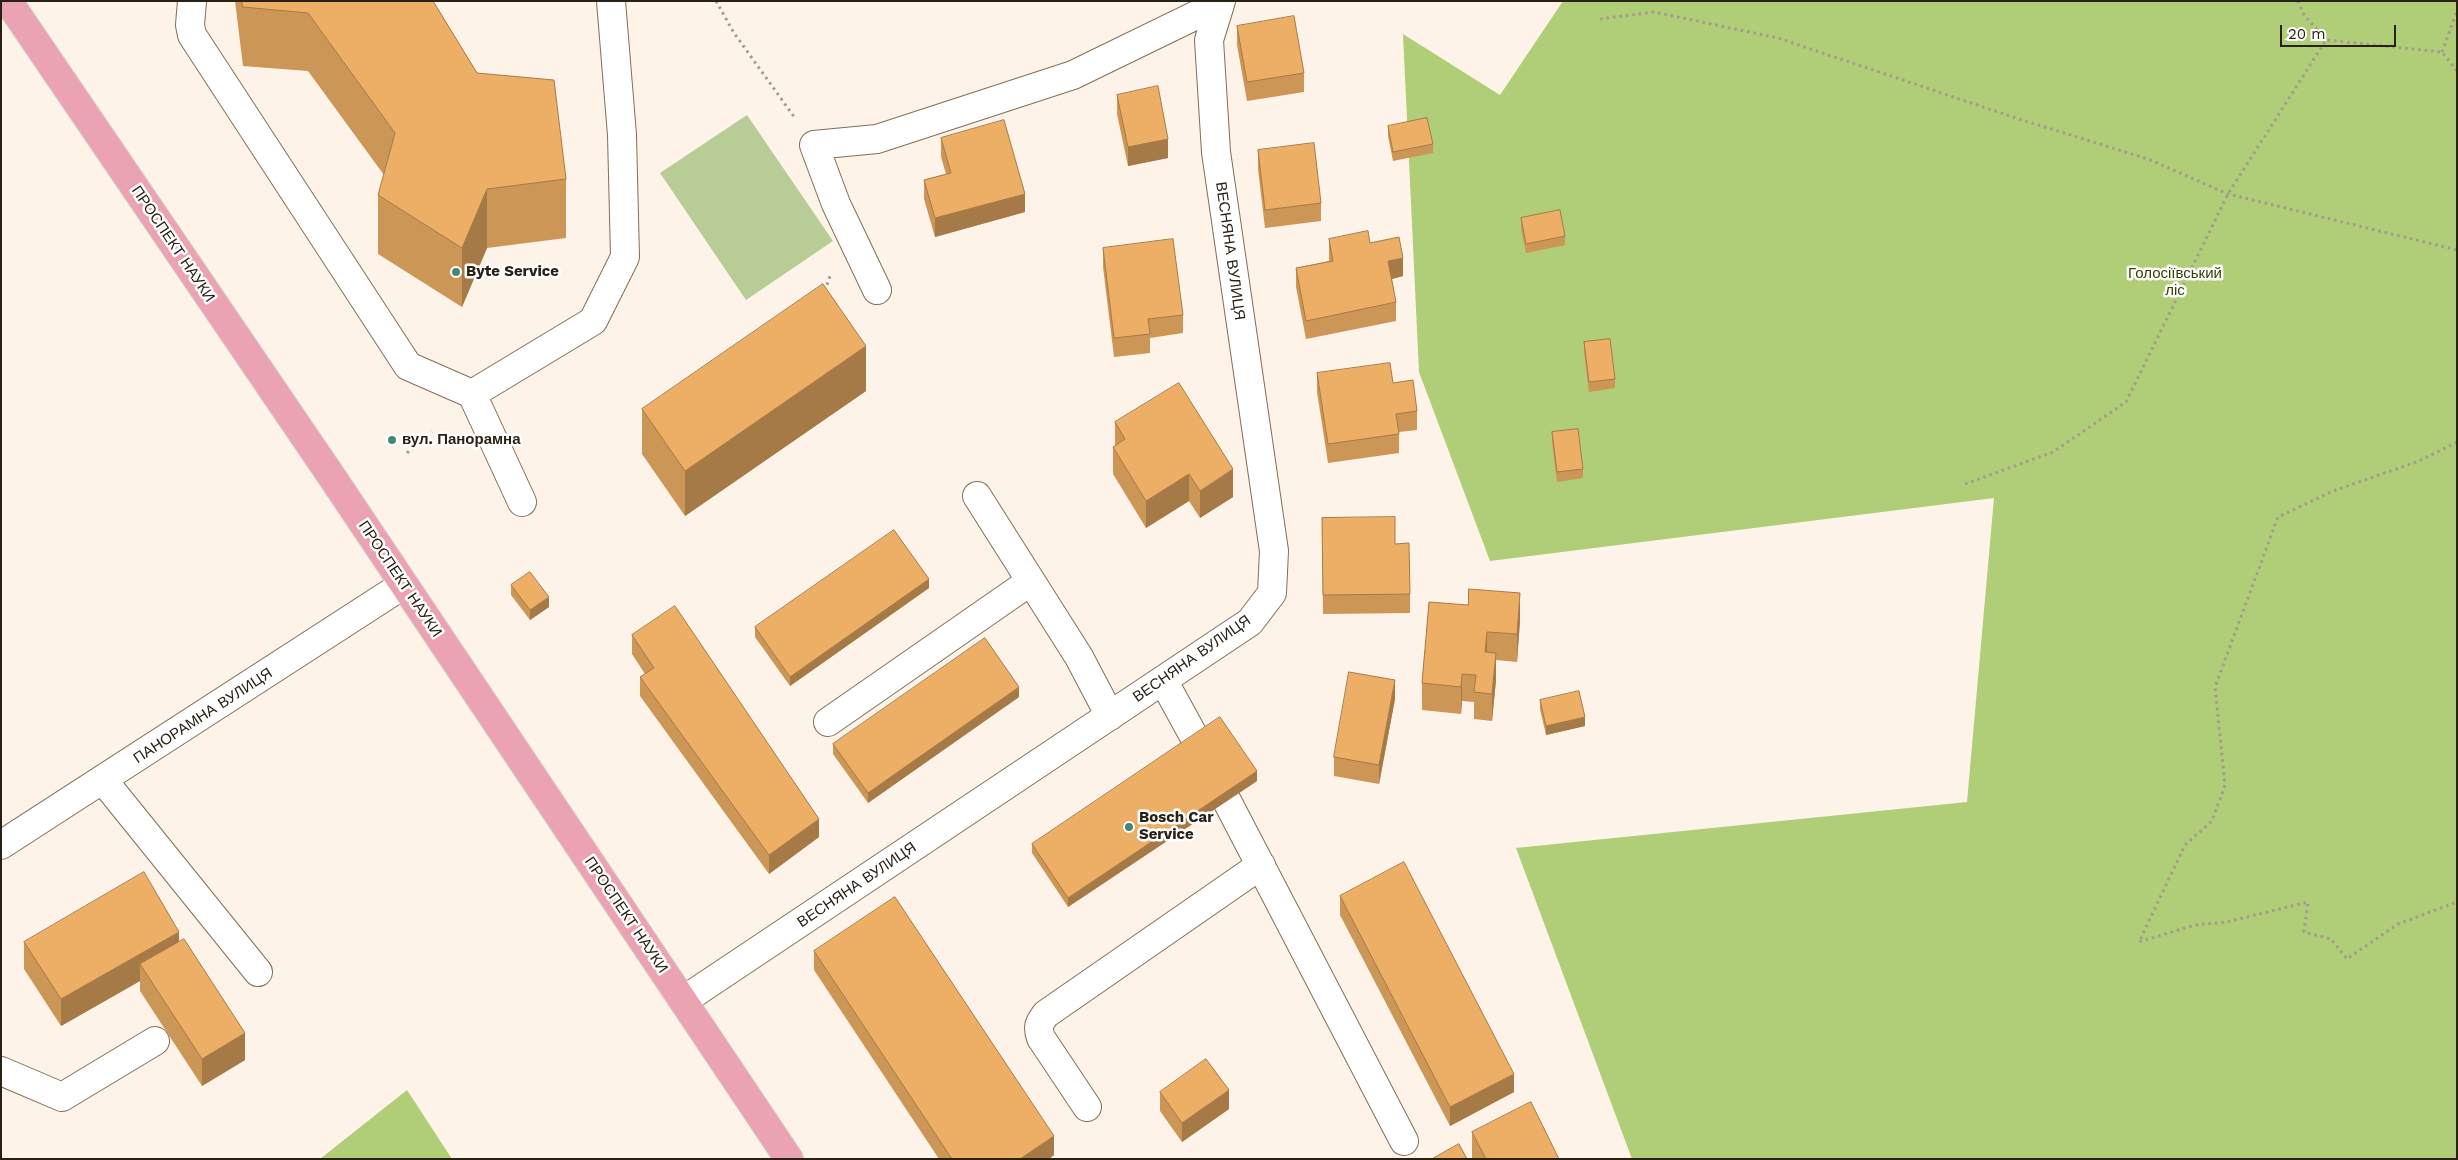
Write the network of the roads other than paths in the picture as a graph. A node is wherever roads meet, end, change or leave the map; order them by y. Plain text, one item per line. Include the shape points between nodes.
1 (8, 1) edge
2 (192, 1) edge
3 (611, 1) edge
4 (1220, 2) edge
5 (877, 290) dead end
6 (472, 394) junction
7 (977, 496) dead end
8 (522, 502) dead end
9 (1031, 581) junction
10 (403, 585) junction
11 (1163, 680) junction
12 (1110, 716) junction
13 (828, 722) dead end
14 (1197, 742) edge
15 (103, 780) junction
16 (1227, 801) edge
17 (1, 845) edge
18 (1261, 865) junction
19 (258, 972) dead end
20 (684, 1000) junction
21 (155, 1041) dead end
22 (1, 1071) edge
23 (1087, 1107) dead end
24 (1404, 1141) dead end
25 (789, 1159) edge

1 - 10 main road, ПРОСПЕКТ НАУКИ
2 - 6 street via 192,36 408,366
3 - 6 street via 622,135 625,257 593,321
4 - 5 street via 1073,75 878,139 814,145 836,204
4 - 11 street, ВЕСНЯНА ВУЛИЦЯ via 1209,40 1216,152 1274,551 1272,593 1250,622
6 - 8 street
7 - 9 street
9 - 12 street via 1079,657
9 - 13 street
10 - 15 street, ПАНОРАМНА ВУЛИЦЯ
10 - 20 main road, ПРОСПЕКТ НАУКИ
11 - 12 street, ВЕСНЯНА ВУЛИЦЯ
11 - 14 street
12 - 20 street, ВЕСНЯНА ВУЛИЦЯ
15 - 17 street, ПАНОРАМНА ВУЛИЦЯ
15 - 19 street
16 - 18 street
18 - 23 street via 1040,1022 1041,1038
18 - 24 street
20 - 25 main road, ПРОСПЕКТ НАУКИ
21 - 22 street via 62,1098

